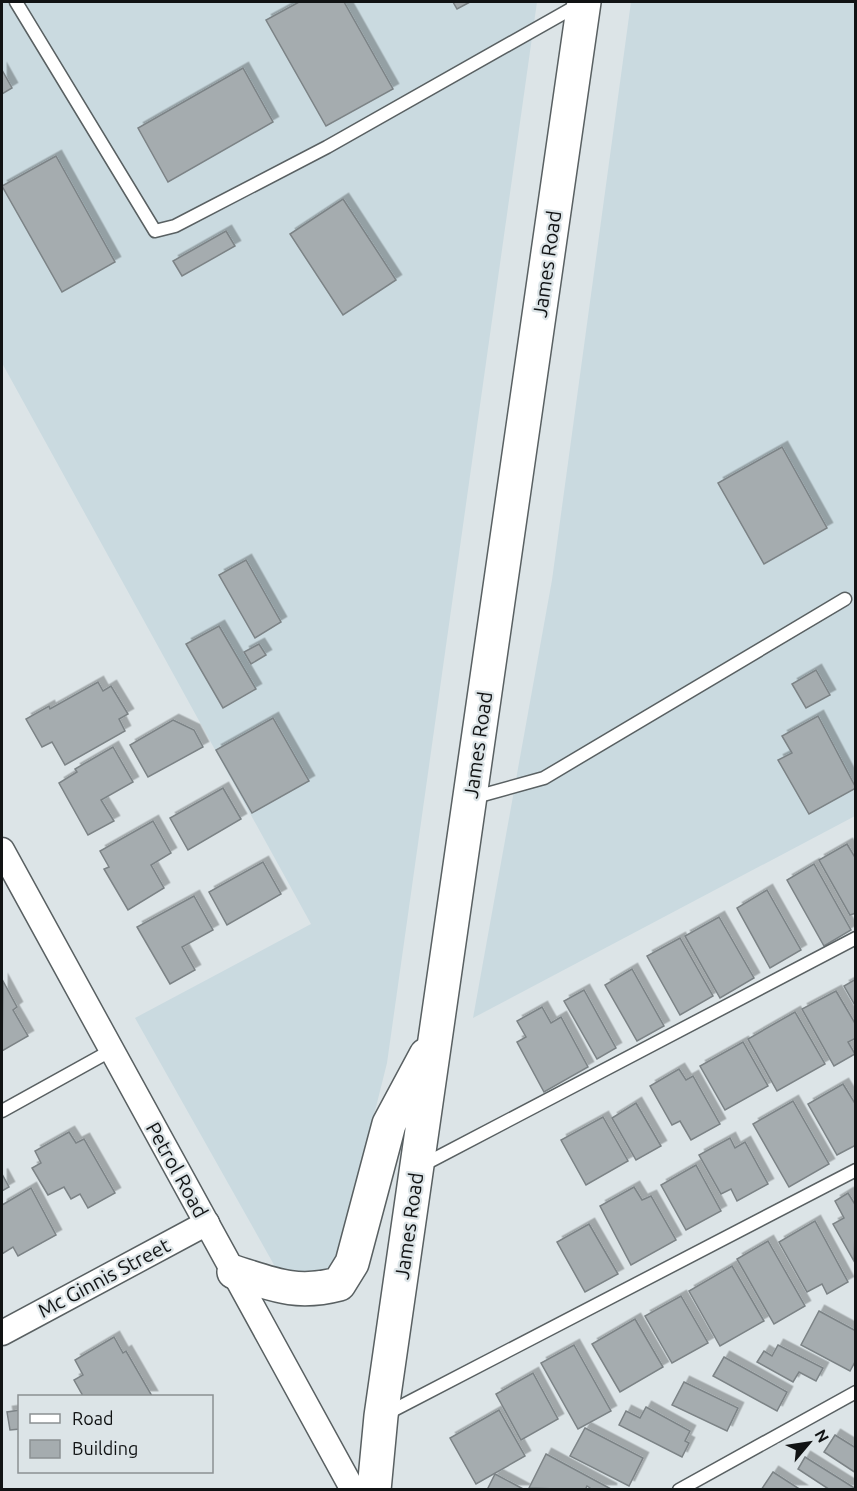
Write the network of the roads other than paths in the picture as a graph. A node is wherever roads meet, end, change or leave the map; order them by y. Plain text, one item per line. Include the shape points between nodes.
1 (16, 2) edge
2 (584, 2) edge
3 (844, 599) dead end
4 (470, 798) junction
5 (2, 850) edge
6 (855, 938) edge
7 (436, 1035) junction
8 (112, 1050) junction
9 (2, 1111) edge
10 (417, 1167) junction
11 (855, 1170) edge
12 (207, 1223) junction
13 (234, 1272) junction
14 (2, 1333) edge
15 (855, 1392) edge
16 (381, 1416) junction
17 (353, 1490) edge
18 (374, 1490) edge
19 (679, 1490) edge

1 - 2 lane via 155,231 175,226 327,147
2 - 4 main road, James Road
3 - 4 lane via 544,778
4 - 7 main road, James Road
5 - 8 street, Petrol Road
6 - 10 lane
7 - 10 main road, James Road
7 - 13 main road via 389,1124 352,1263 339,1284 315,1290 285,1289
8 - 9 lane
8 - 12 street, Petrol Road
10 - 16 main road, James Road
11 - 16 lane
12 - 13 street, Petrol Road
12 - 14 street, Mc Ginnis Street
13 - 17 street, Petrol Road
15 - 19 lane
16 - 18 main road, James Road

